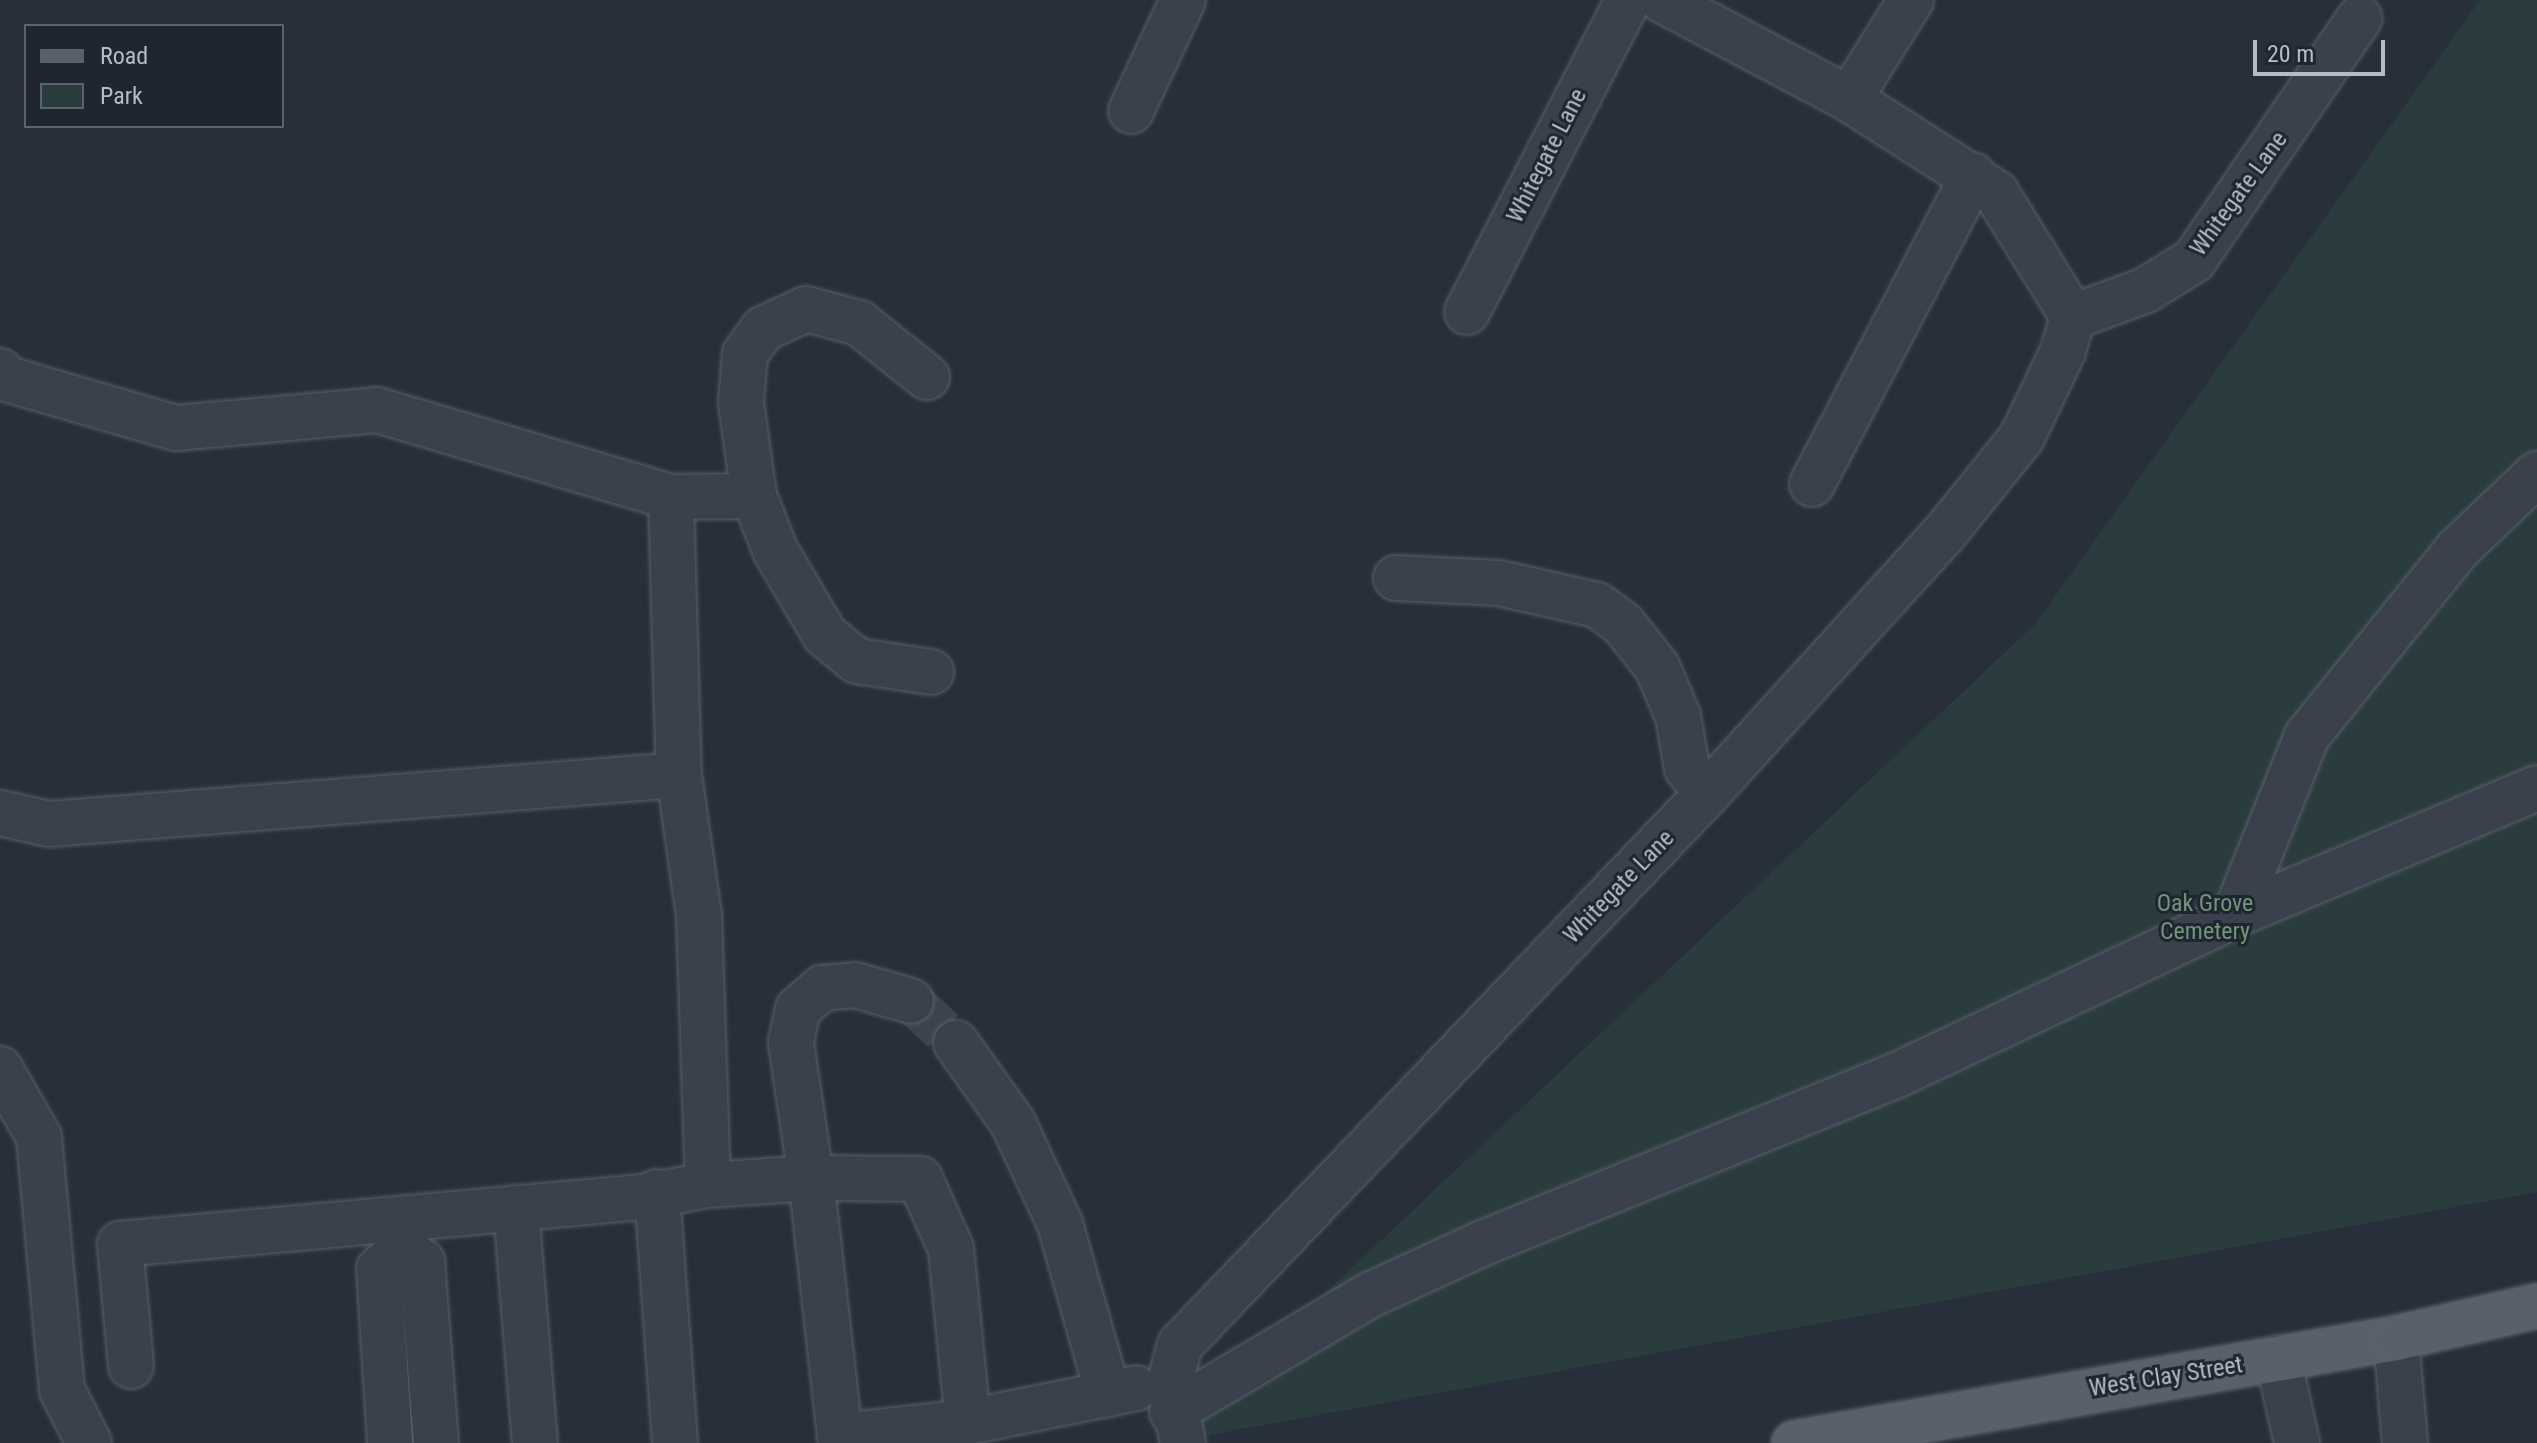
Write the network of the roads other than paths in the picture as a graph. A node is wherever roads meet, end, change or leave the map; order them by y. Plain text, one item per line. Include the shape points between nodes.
1 (1183, 0) edge
2 (1628, 0) edge
3 (1662, 0) edge
4 (1911, 0) edge
5 (2360, 18) dead end
6 (1849, 99) junction
7 (1131, 111) dead end
8 (1973, 176) junction
9 (1467, 312) dead end
10 (2073, 317) junction
11 (0, 371) edge
12 (927, 377) dead end
13 (2537, 474) edge
14 (1812, 484) dead end
15 (754, 496) junction
16 (671, 497) junction
17 (1396, 578) dead end
18 (931, 672) dead end
19 (679, 775) junction
20 (2537, 788) edge
21 (1707, 794) junction
22 (0, 813) edge
23 (2235, 915) junction
24 (911, 1001) tunnel mouth
25 (956, 1043) tunnel mouth
26 (0, 1069) edge
27 (811, 1178) junction
28 (708, 1185) junction
29 (657, 1192) junction
30 (516, 1208) junction
31 (402, 1234) junction
32 (2537, 1306) edge
33 (2396, 1338) junction
34 (2278, 1358) junction
35 (131, 1366) dead end
36 (1108, 1394) junction
37 (1175, 1412) edge
38 (968, 1422) junction
39 (1907, 1432) edge
40 (900, 1436) edge
41 (89, 1443) edge
42 (390, 1443) edge
43 (436, 1443) edge
44 (535, 1443) edge
45 (675, 1443) edge
46 (1794, 1443) edge
47 (2297, 1443) edge
48 (2405, 1443) edge

1 - 7 street
2 - 9 street, Whitegate Lane
3 - 6 street
4 - 6 street
5 - 10 street, Whitegate Lane via 2194,260 2146,290
6 - 8 street
8 - 10 street via 1996,193
8 - 14 street
10 - 21 street, Whitegate Lane via 2063,351 2022,437 1943,535
11 - 16 street via 7,379 176,428 377,410
12 - 15 street via 859,323 806,309 763,329 745,354 741,402
13 - 23 street via 2458,549 2307,736
15 - 16 street
15 - 18 street via 775,550 825,635 857,661
16 - 19 street
17 - 21 street via 1499,583 1597,605 1623,624 1657,667 1678,716 1687,768
19 - 22 street via 49,824
19 - 28 street via 699,915
20 - 23 street
21 - 37 street, Whitegate Lane via 1180,1345
23 - 37 street via 1895,1076 1483,1243 1370,1295
24 - 27 street via 855,985 822,988 798,1009 791,1042
25 - 36 street via 1013,1123 1060,1224
26 - 41 street via 39,1137 62,1390
27 - 28 street
27 - 38 street via 920,1179 951,1249
27 - 40 street via 840,1436
28 - 29 street
29 - 30 street
29 - 45 street
30 - 31 street
30 - 44 street
31 - 35 street via 120,1244
31 - 42 street via 379,1269
31 - 43 street via 422,1262
32 - 33 main road, West Clay Street
33 - 34 main road, West Clay Street
33 - 48 street
34 - 39 main road, West Clay Street
34 - 47 street
36 - 37 street
36 - 38 street
38 - 40 street
39 - 46 main road, West Clay Street

